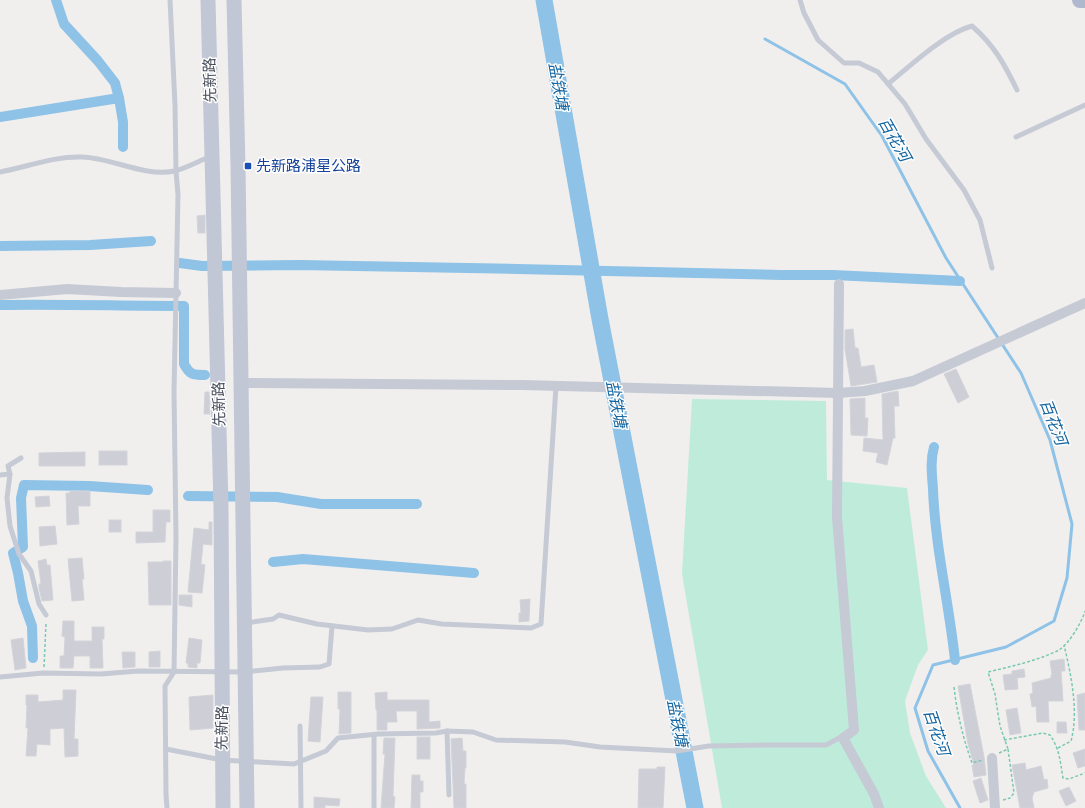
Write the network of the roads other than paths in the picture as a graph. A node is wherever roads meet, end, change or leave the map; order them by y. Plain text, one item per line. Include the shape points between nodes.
1 (170, 0) edge
2 (208, 0) edge
3 (234, 0) edge
4 (800, 0) edge
5 (1080, 0) edge
6 (1085, 0) edge
7 (1085, 5) edge
8 (888, 84) junction
9 (1017, 90) dead end
10 (1085, 105) edge
11 (1016, 137) dead end
12 (212, 156) junction
13 (176, 171) junction
14 (0, 172) edge
15 (992, 268) dead end
16 (839, 284) dead end
17 (176, 293) junction
18 (0, 295) edge
19 (1085, 303) edge
20 (242, 383) junction
21 (556, 386) junction
22 (838, 393) junction
23 (21, 458) dead end
24 (10, 474) junction
25 (0, 475) edge
26 (46, 615) road end
27 (245, 624) junction
28 (332, 626) junction
29 (223, 671) junction
30 (174, 672) junction
31 (245, 672) junction
32 (0, 677) edge
33 (300, 726) dead end
34 (854, 730) junction
35 (447, 731) junction
36 (374, 735) junction
37 (166, 749) junction
38 (992, 758) road end
39 (222, 760) junction
40 (301, 761) junction
41 (246, 762) junction
42 (449, 795) dead end
43 (994, 805) edge
44 (167, 808) edge
45 (223, 808) edge
46 (247, 808) edge
47 (301, 808) edge
48 (374, 808) edge
49 (879, 808) edge

1 - 13 lane
2 - 12 main road, 先新路
3 - 20 main road, 先新路
4 - 8 lane via 804,14 818,40 844,63 859,64 878,72
5 - 6 main road
6 - 7 street
8 - 9 lane via 943,41 972,26 996,50
8 - 15 lane via 905,104 964,190 980,220
10 - 11 lane
12 - 13 lane
12 - 29 main road, 先新路 via 221,483
13 - 14 lane via 153,172 82,157
13 - 17 lane
16 - 22 street
17 - 18 street via 67,289
17 - 30 lane
19 - 22 street via 913,381 865,391
20 - 21 street
20 - 27 main road, 先新路
21 - 22 street
21 - 28 lane via 541,624 531,628 442,624 418,620 392,628 368,630
22 - 34 street via 837,517
23 - 24 lane via 8,466
24 - 25 lane
24 - 26 lane via 7,498 10,526 16,546 31,571 39,604
27 - 28 lane via 272,619 279,615
27 - 31 main road, 先新路
28 - 31 lane via 329,664 320,667
29 - 30 lane
29 - 31 lane
29 - 39 main road, 先新路
30 - 32 lane via 43,673
30 - 37 lane via 165,686
31 - 41 main road, 先新路
33 - 40 lane
34 - 35 lane via 826,745 710,746 677,751 600,747 565,742 496,740 473,732
34 - 49 street via 843,738
35 - 36 lane via 436,734
35 - 42 lane
36 - 40 lane via 338,738 326,751
36 - 48 lane
37 - 39 lane
37 - 44 lane
38 - 43 street
39 - 41 lane
39 - 45 main road, 先新路
40 - 41 lane via 294,764
40 - 47 lane
41 - 46 main road, 先新路

